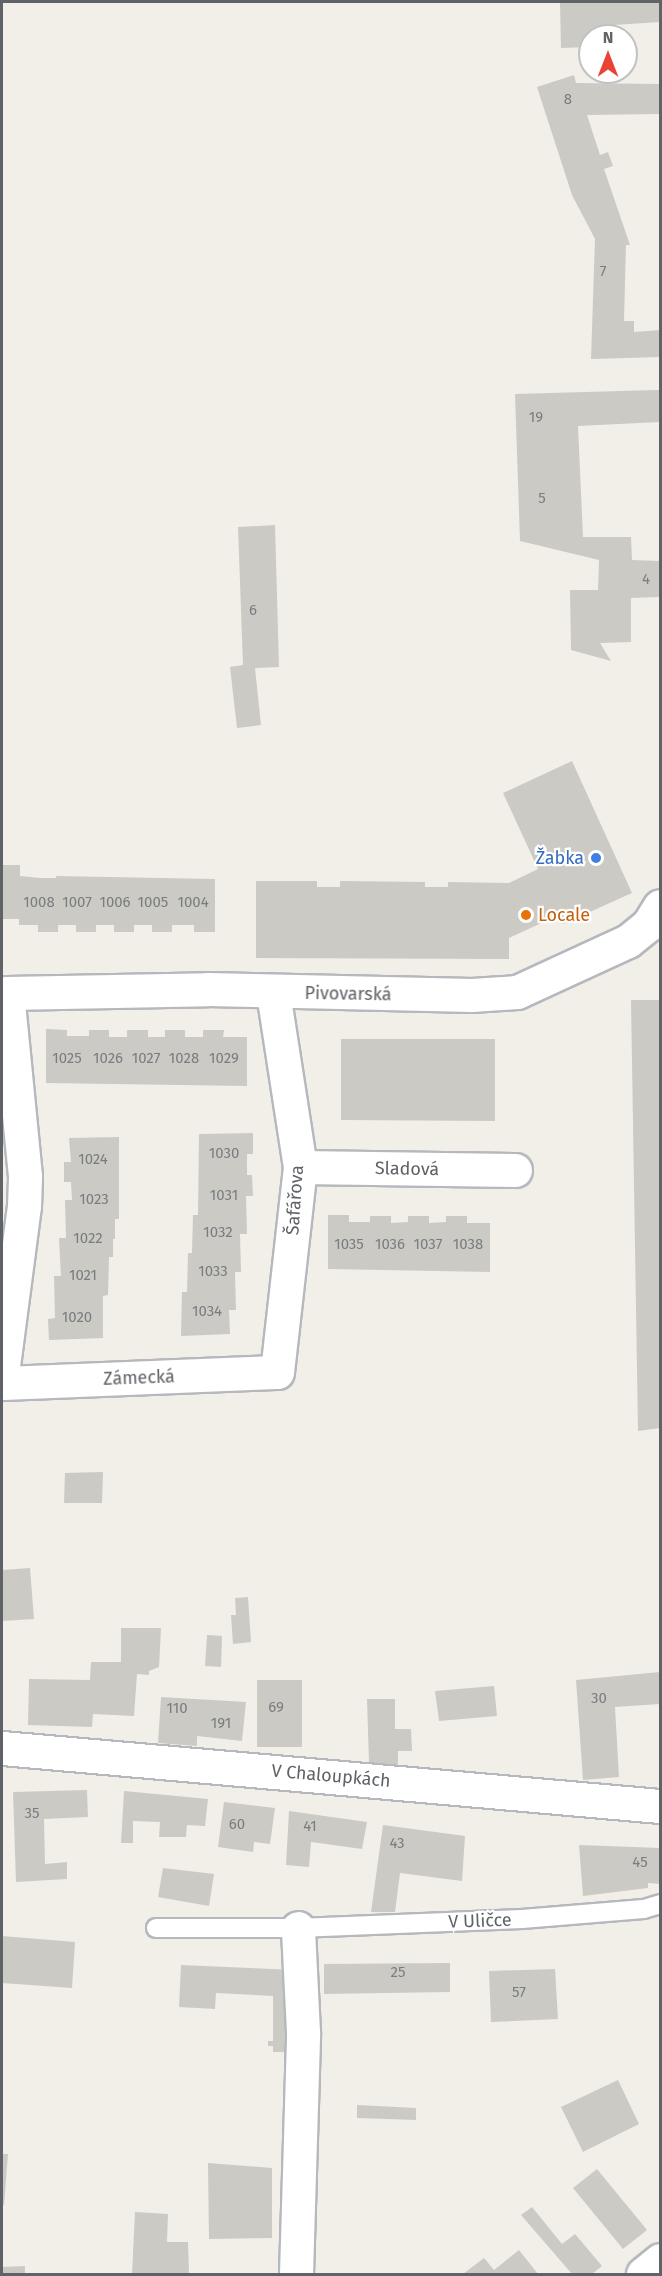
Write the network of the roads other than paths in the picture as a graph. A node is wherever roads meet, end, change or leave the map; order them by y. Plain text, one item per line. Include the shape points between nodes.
1 (660, 906) edge
2 (4, 989) edge
3 (273, 993) junction
4 (300, 1167) junction
5 (515, 1170) dead end
6 (277, 1372) joint
7 (2, 1373) edge
8 (2, 1383) edge
9 (2, 1748) edge
10 (660, 1806) edge
11 (660, 1904) edge
12 (156, 1928) dead end
13 (298, 1928) junction
14 (660, 2260) edge
15 (296, 2274) edge
16 (644, 2274) edge

1 - 3 street, Pivovarská via 648,926 628,941 517,992
2 - 3 street, Pivovarská via 208,989
2 - 7 street, Pivovarská via 25,1186
3 - 4 street, Šafářova
4 - 5 street, Sladová
4 - 6 street, Šafářova
6 - 8 street, Zámecká
9 - 10 street, V Chaloupkách
11 - 13 lane, V Uličce via 644,1909 522,1919
12 - 13 lane, V Uličce
13 - 15 street via 303,2032
14 - 16 street

